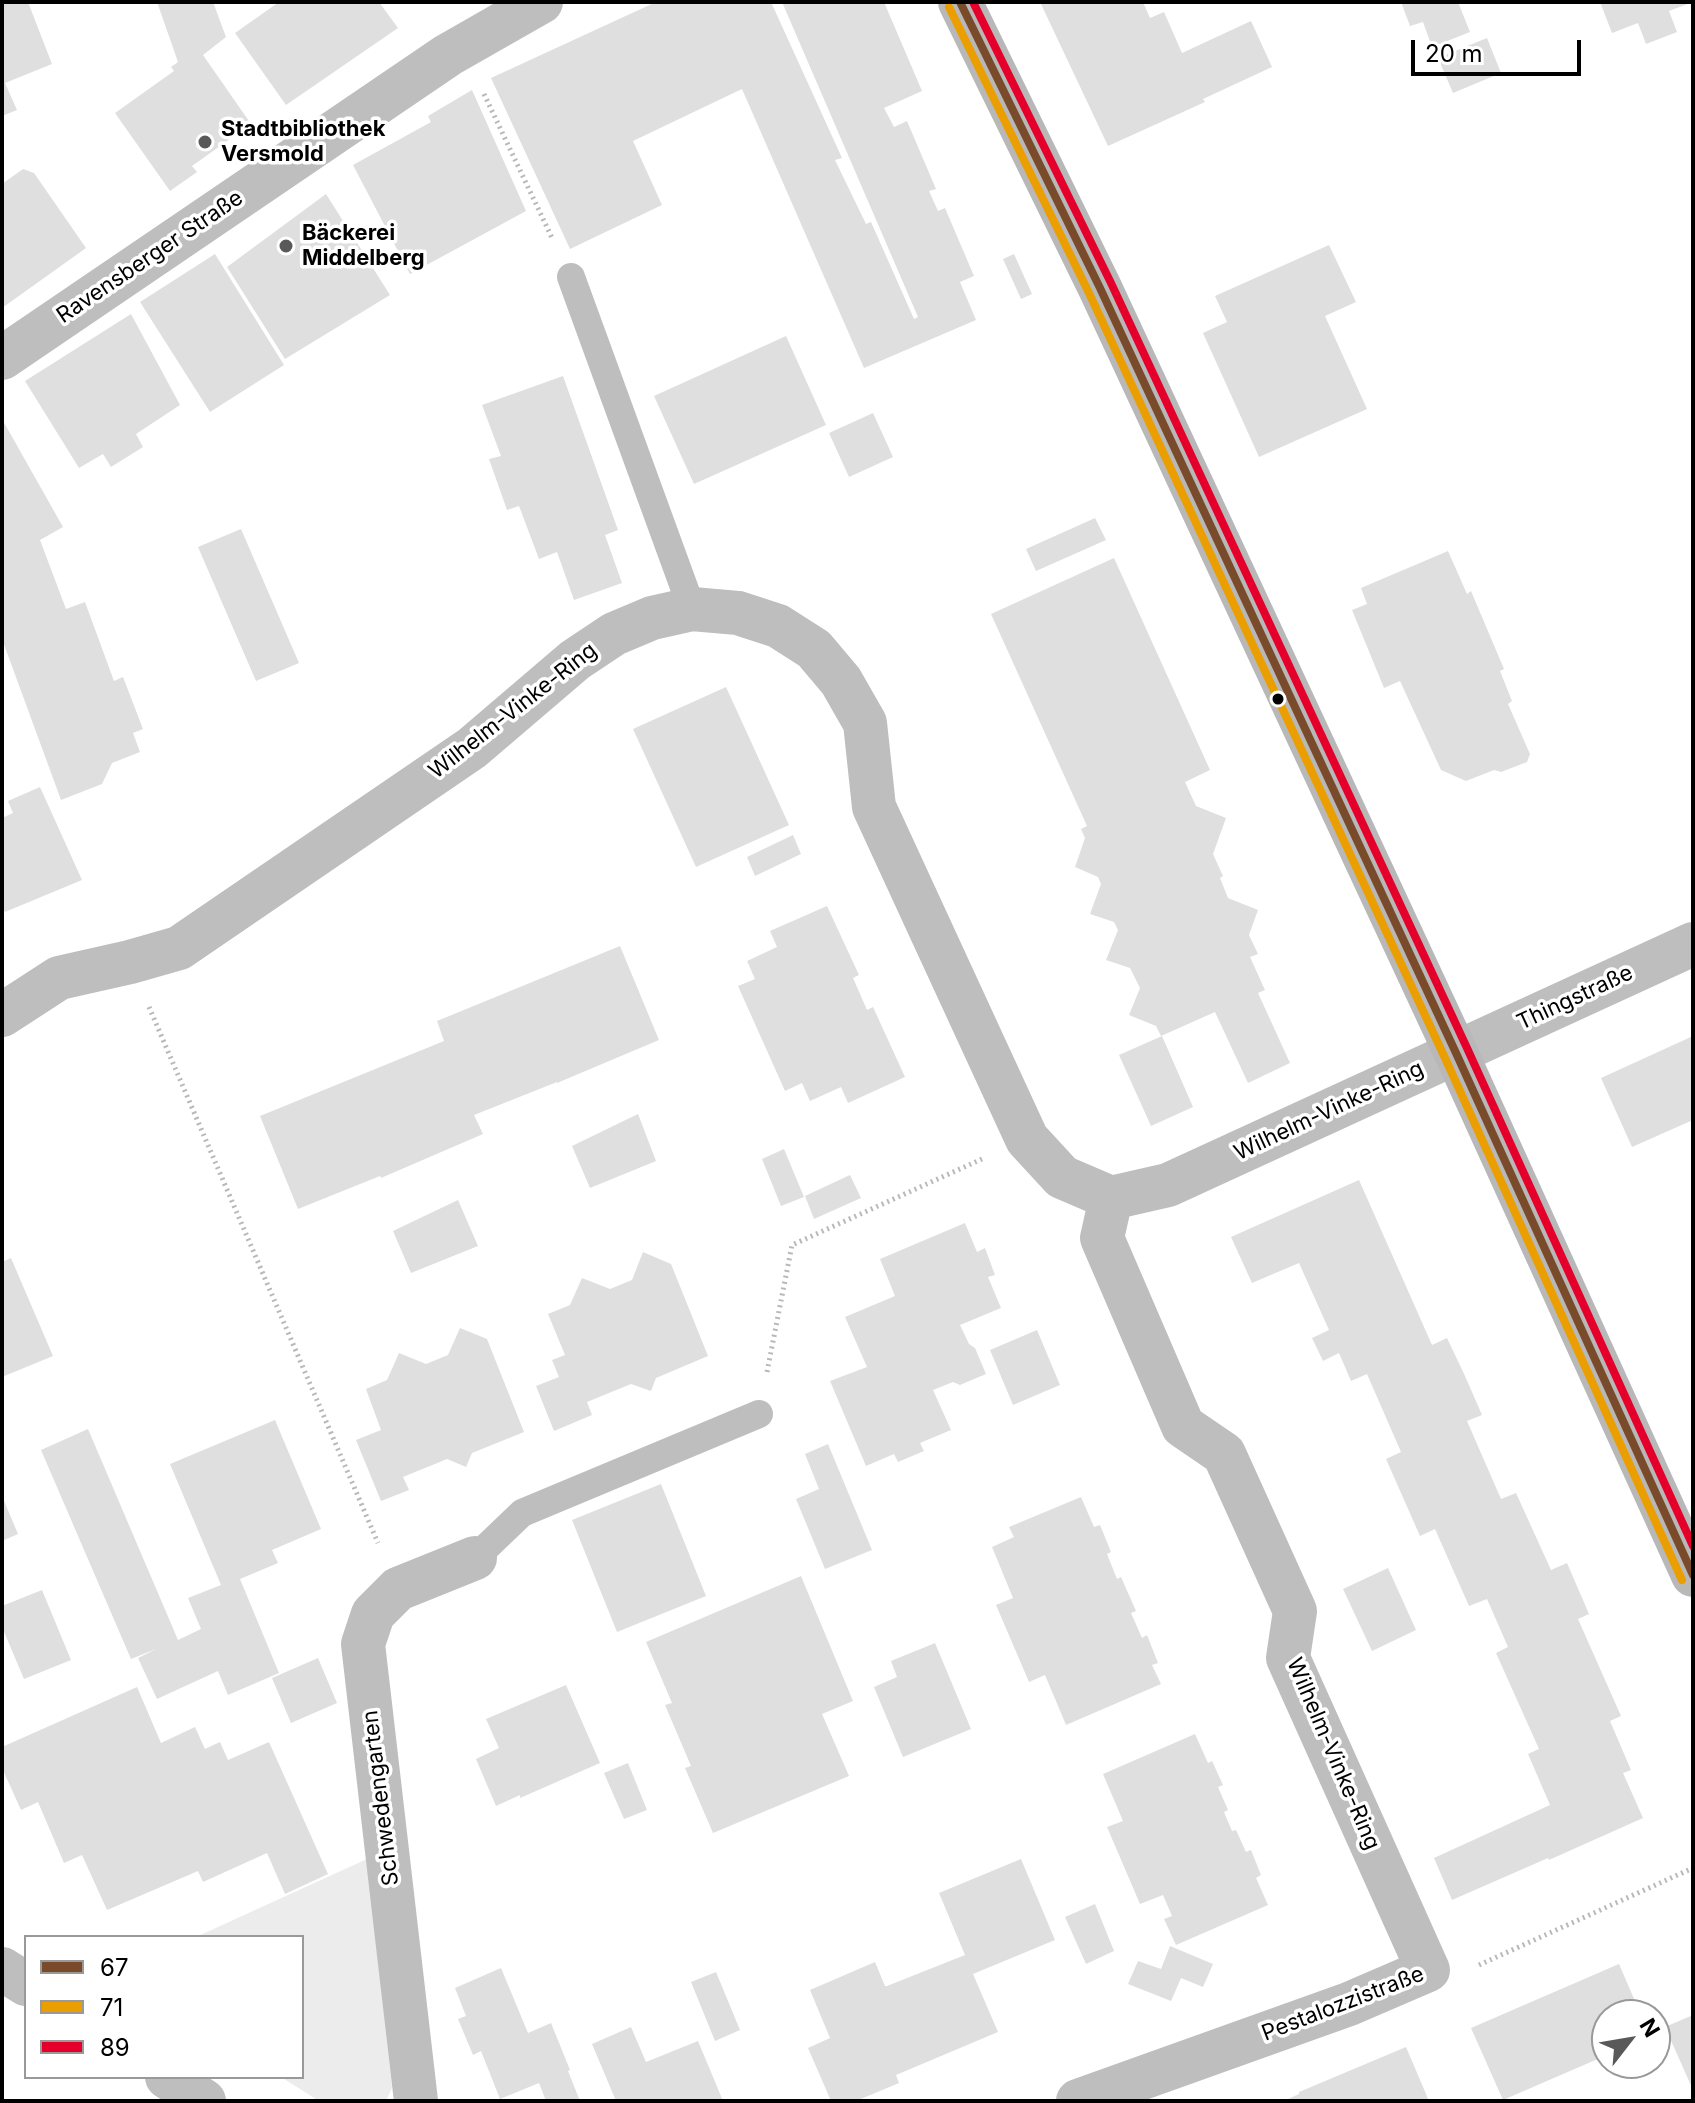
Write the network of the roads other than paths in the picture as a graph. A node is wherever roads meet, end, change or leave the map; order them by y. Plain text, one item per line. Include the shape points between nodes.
1 (541, 2) edge
2 (960, 2) edge
3 (571, 277) road end
4 (2, 358) edge
5 (692, 609) junction
6 (1693, 944) edge
7 (2, 1015) edge
8 (1456, 1053) junction
9 (1111, 1198) junction
10 (759, 1414) road end
11 (475, 1558) joint
12 (1693, 1575) edge
13 (2, 1969) edge
14 (1428, 1970) joint
15 (24, 1983) edge
16 (170, 2079) edge
17 (204, 2101) edge
18 (416, 2101) edge
19 (1078, 2101) edge

1 - 4 street, Ravensberger Straße via 458,49
2 - 8 main road via 1114,317
3 - 5 lane
5 - 7 street, Wilhelm-Vinke-Ring via 614,634 575,660 472,748 179,948 59,978
5 - 9 street, Wilhelm-Vinke-Ring via 738,613 778,626 814,649 841,681 865,723 874,807 1027,1139 1062,1177
6 - 8 street, Thingstraße
8 - 9 street, Wilhelm-Vinke-Ring via 1168,1185
8 - 12 main road
9 - 14 street, Wilhelm-Vinke-Ring via 1102,1238 1183,1426 1224,1454 1295,1611 1288,1658
10 - 11 lane via 522,1513
11 - 18 street, Schwedengarten via 398,1589 373,1614 363,1644
13 - 15 street
14 - 19 street, Pestalozzistraße via 1349,2004
16 - 17 street

